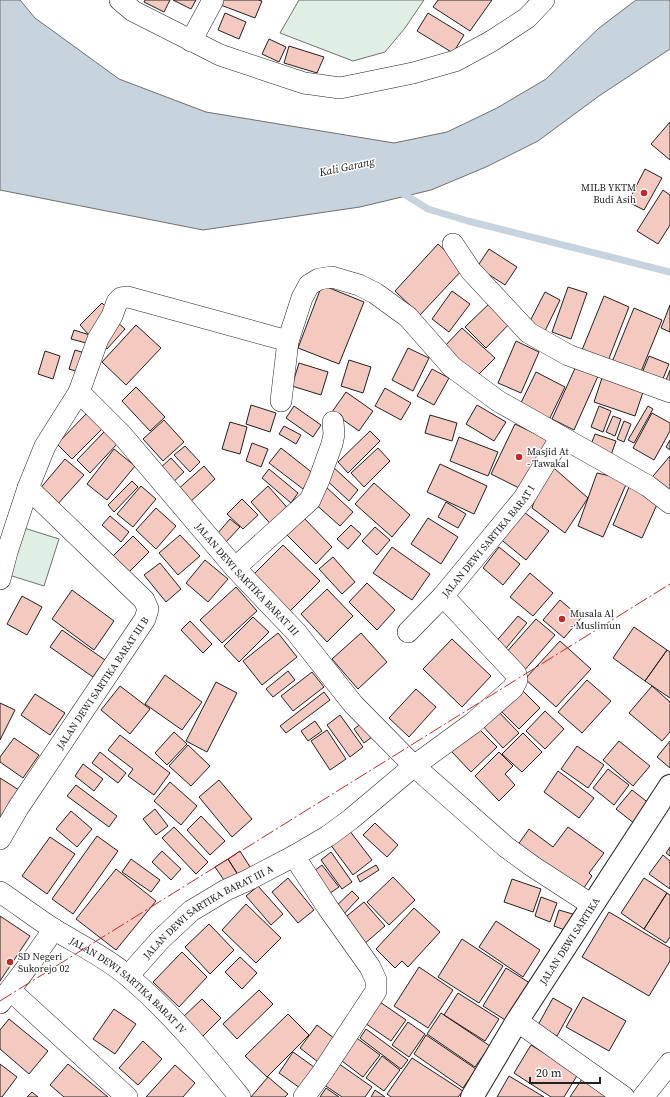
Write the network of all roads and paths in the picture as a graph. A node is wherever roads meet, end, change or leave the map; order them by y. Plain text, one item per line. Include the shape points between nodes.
1 (120, 0) edge
2 (213, 0) edge
3 (542, 1) edge
4 (191, 41) junction
5 (453, 244) dead end
6 (288, 341) junction
7 (79, 392) junction
8 (670, 392) edge
9 (280, 401) dead end
10 (333, 422) dead end
11 (561, 437) junction
12 (28, 488) junction
13 (670, 502) edge
14 (235, 568) junction
15 (0, 579) edge
16 (443, 596) junction
17 (408, 632) dead end
18 (414, 766) junction
19 (667, 796) edge
20 (0, 838) edge
21 (294, 856) junction
22 (0, 892) edge
23 (592, 905) junction
24 (54, 929) junction
25 (128, 976) junction
26 (5, 997) edge
27 (517, 1021) junction
28 (670, 1063) edge
29 (127, 1097) edge
30 (240, 1097) edge
31 (304, 1097) edge
32 (472, 1097) edge
33 (624, 1097) edge
34 (643, 1097) edge

1 - 4 street via 133,10
2 - 4 street
3 - 4 street via 527,18 454,61 413,73 340,88 304,83 284,77
5 - 8 street via 471,271 529,333 568,355
6 - 7 street via 128,297 121,298 116,302 112,316 98,339
6 - 9 street
6 - 11 street via 309,285 319,279 332,277 359,285 375,292 408,317 452,367 498,402
7 - 12 street via 44,446
7 - 14 street, JALAN DEWI SARTIKA BARAT III via 122,435
10 - 14 street via 332,444 310,500
11 - 13 street via 648,486
11 - 16 street, JALAN DEWI SARTIKA BARAT I via 524,498
12 - 15 street
12 - 20 street, JALAN DEWI SARTIKA BARAT III B via 144,600 148,609 145,619
14 - 18 street, JALAN DEWI SARTIKA BARAT III via 296,632 352,704
16 - 17 street
16 - 18 street, JALAN DEWI SARTIKA BARAT I via 516,674 517,680 513,688 473,723
18 - 21 street, JALAN DEWI SARTIKA BARAT III A via 328,836
18 - 23 street, JALAN DEWI SARTIKA BARAT III via 506,847
19 - 23 street, JALAN DEWI SARTIKA
21 - 25 street, JALAN DEWI SARTIKA BARAT III A via 190,911
21 - 31 street via 370,967 376,980 376,991
22 - 24 street, JALAN DEWI SARTIKA BARAT IV
23 - 27 street, JALAN DEWI SARTIKA
24 - 25 street, JALAN DEWI SARTIKA BARAT IV
24 - 26 street
25 - 30 street, JALAN DEWI SARTIKA BARAT IV via 159,1005
26 - 29 street
27 - 32 street, JALAN DEWI SARTIKA
27 - 33 street
28 - 34 street

